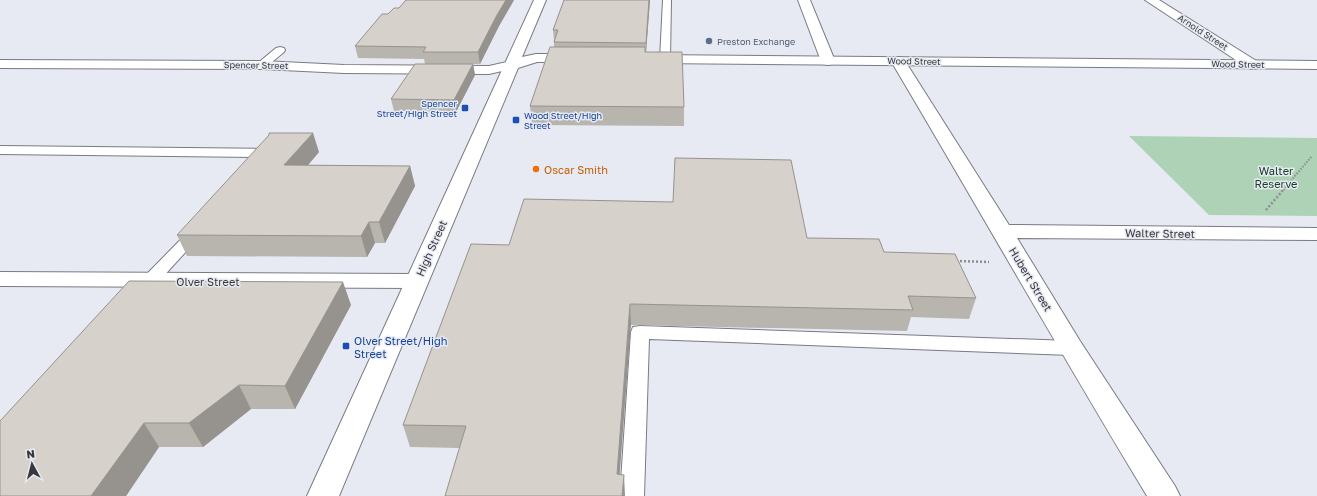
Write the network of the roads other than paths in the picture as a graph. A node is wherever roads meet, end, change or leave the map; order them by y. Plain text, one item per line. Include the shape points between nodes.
1 (540, 0) edge
2 (667, 0) edge
3 (804, 0) edge
4 (1151, 0) edge
5 (280, 50) dead end
6 (586, 58) edge
7 (642, 59) edge
8 (666, 59) junction
9 (828, 60) junction
10 (898, 61) junction
11 (0, 64) edge
12 (262, 65) junction
13 (511, 65) junction
14 (1254, 65) junction
15 (1317, 65) edge
16 (0, 150) edge
17 (252, 170) edge
18 (204, 224) edge
19 (1002, 230) junction
20 (1317, 234) edge
21 (0, 279) edge
22 (152, 280) junction
23 (416, 282) junction
24 (133, 298) edge
25 (1071, 348) junction
26 (323, 496) edge
27 (632, 496) edge
28 (1164, 496) edge

1 - 13 street, High Street
2 - 8 lane
3 - 9 street
4 - 14 street, Arnold Street
5 - 12 lane
6 - 13 street via 536,58
7 - 8 street, Wood Street
8 - 9 street, Wood Street
9 - 10 street, Wood Street
10 - 14 street, Wood Street
10 - 19 street, Hubert Street
11 - 12 street, Spencer Street
12 - 13 street, Spencer Street via 344,69 489,70
13 - 23 street, High Street
14 - 15 street, Wood Street
16 - 17 lane via 268,153
18 - 22 lane
19 - 20 street, Walter Street
19 - 25 street, Hubert Street
21 - 22 street, Olver Street
22 - 23 street, Olver Street
22 - 24 lane
23 - 26 street, High Street
25 - 27 lane via 640,332
25 - 28 street, Hubert Street

